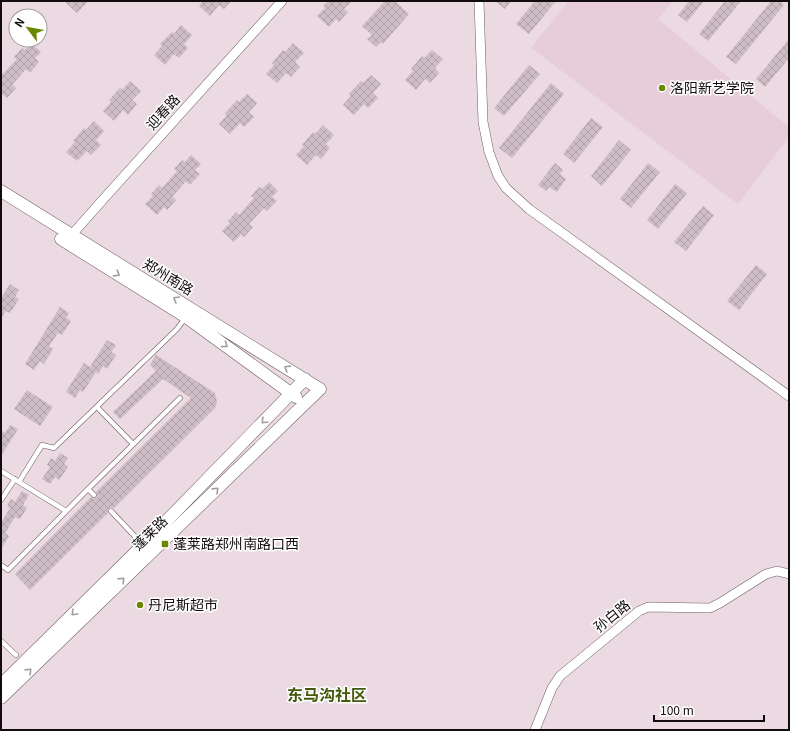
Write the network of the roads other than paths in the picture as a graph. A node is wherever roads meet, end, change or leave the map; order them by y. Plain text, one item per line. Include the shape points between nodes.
1 (275, 1) edge
2 (282, 1) edge
3 (479, 1) edge
4 (1, 191) edge
5 (1, 201) edge
6 (97, 202) junction
7 (67, 237) junction
8 (186, 318) junction
9 (305, 379) junction
10 (320, 389) joint
11 (291, 393) junction
12 (789, 396) edge
13 (180, 398) dead end
14 (305, 403) junction
15 (98, 407) junction
16 (133, 444) junction
17 (1, 471) edge
18 (17, 481) junction
19 (88, 489) junction
20 (94, 494) dead end
21 (1, 500) edge
22 (110, 511) dead end
23 (66, 512) junction
24 (143, 546) junction
25 (1, 565) edge
26 (789, 574) edge
27 (1, 641) edge
28 (16, 655) dead end
29 (1, 685) edge
30 (1, 698) edge
31 (535, 730) edge

1 - 6 street, 迎春路
2 - 6 street, 迎春路
3 - 12 street via 483,122 489,152 498,176 506,188 529,209
4 - 7 main road, 郑州南路
5 - 7 main road, 郑州南路
6 - 7 street, 迎春路
7 -> 8 main road, 郑州南路
9 -> 7 main road, 郑州南路
8 -> 11 main road, 郑州南路
8 - 15 lane
9 - 10 main road, 郑州南路
9 - 11 main road, 蓬莱路
10 - 14 main road, 蓬莱路
11 - 14 main road, 郑州南路
11 -> 24 main road, 蓬莱路
13 - 16 lane
30 -> 14 main road, 蓬莱路
15 - 16 lane
15 - 18 lane via 54,448 42,445
16 - 19 lane
17 - 18 lane
18 - 21 lane
18 - 23 lane
19 - 20 lane
19 - 23 lane
22 - 24 lane
23 - 25 lane via 8,570
24 -> 29 main road, 蓬莱路
26 - 31 street, 孙白路 via 776,571 766,574 710,608 648,607 639,611 560,676 552,688
27 - 28 lane

